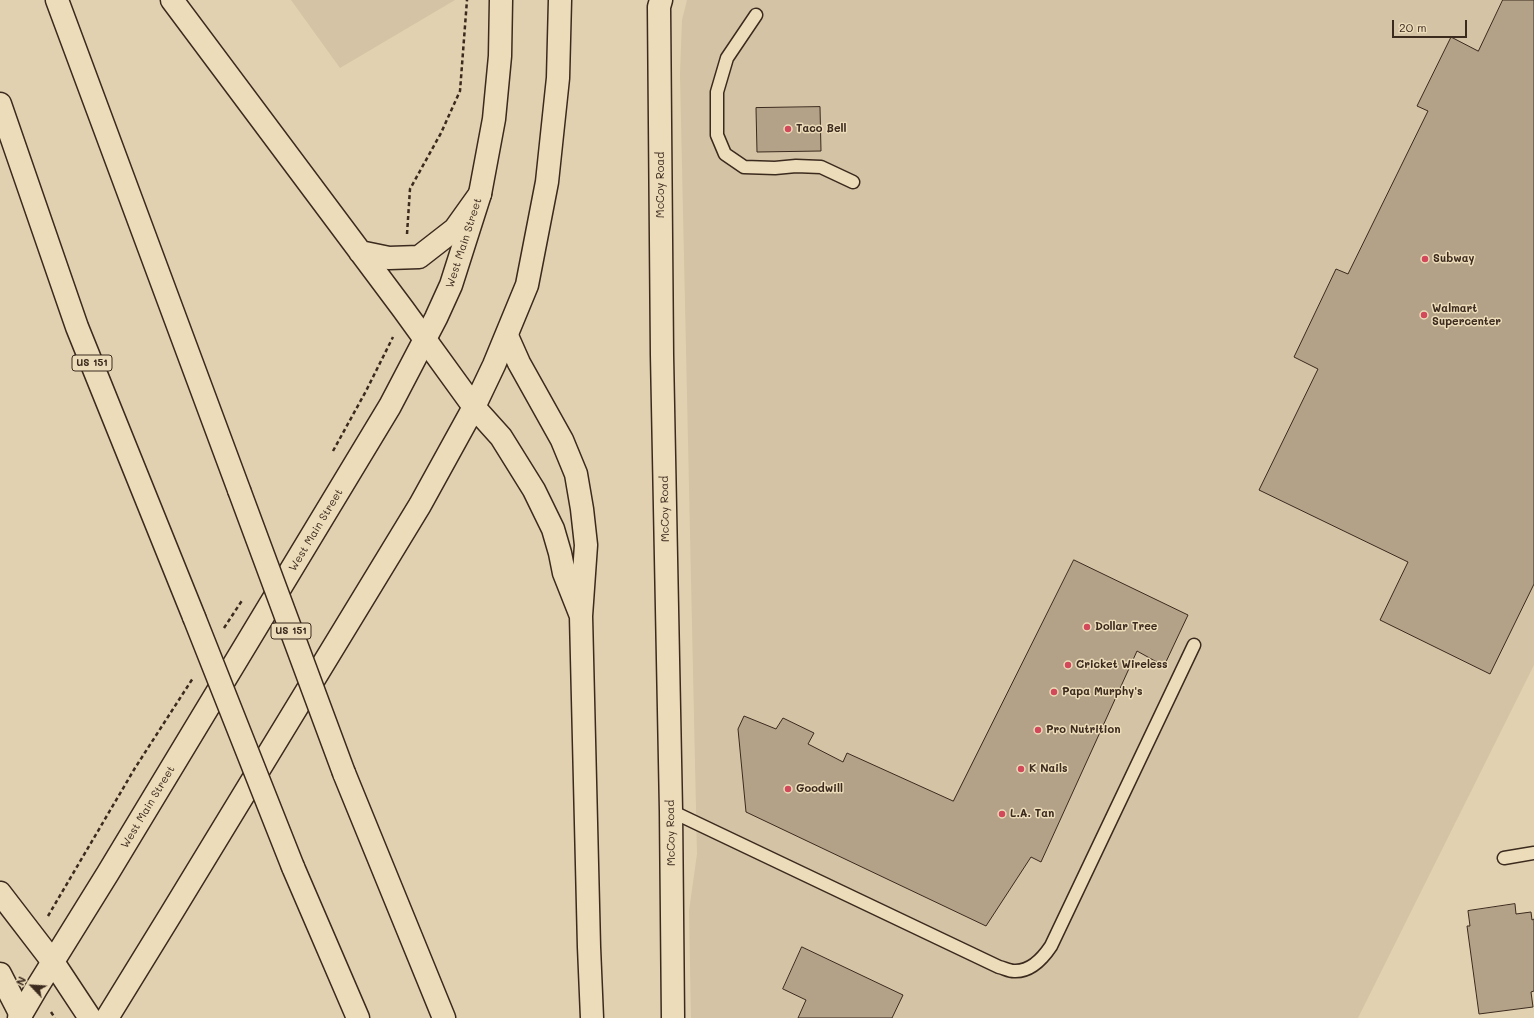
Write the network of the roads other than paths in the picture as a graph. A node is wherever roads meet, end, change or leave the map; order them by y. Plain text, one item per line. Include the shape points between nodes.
1 (57, 0) edge
2 (172, 0) edge
3 (501, 0) edge
4 (560, 0) edge
5 (661, 0) edge
6 (756, 15) dead end
7 (0, 104) edge
8 (853, 182) dead end
9 (480, 194) junction
10 (360, 252) junction
11 (507, 336) junction
12 (425, 340) junction
13 (474, 407) junction
14 (581, 616) junction
15 (1194, 645) dead end
16 (671, 811) junction
17 (1534, 853) edge
18 (1504, 858) dead end
19 (0, 893) edge
20 (53, 962) junction
21 (0, 974) edge
22 (20, 1017) edge
23 (90, 1018) edge
24 (106, 1018) edge
25 (358, 1018) edge
26 (444, 1018) edge
27 (592, 1018) edge
28 (673, 1018) edge

1 - 26 main road, US 151, bridge via 344,773
2 - 10 main road
3 - 9 main road, West Main Street via 500,56 494,119
4 - 11 main road via 558,78 547,182 527,285
5 - 16 main road, McCoy Road via 659,15 662,348
6 - 8 lane via 727,58 717,92 717,135 725,154 744,167 820,167
7 - 25 main road, US 151, bridge via 77,327 293,868
9 - 10 main road via 455,230 419,258 389,258
9 - 12 main road, West Main Street via 451,285
10 - 12 main road
11 - 13 main road
11 - 14 main road via 518,363 562,440 576,474 586,545
12 - 13 main road
12 - 20 main road, West Main Street via 386,413
13 - 14 main road via 501,438 534,490 553,529 564,573
13 - 24 main road via 420,505
14 - 27 main road
15 - 16 lane via 1052,946 1042,960 1030,967 1015,971 999,967
16 - 28 main road, McCoy Road
17 - 18 lane
19 - 20 main road
20 - 22 main road, West Main Street
20 - 23 main road
21 - 22 main road

